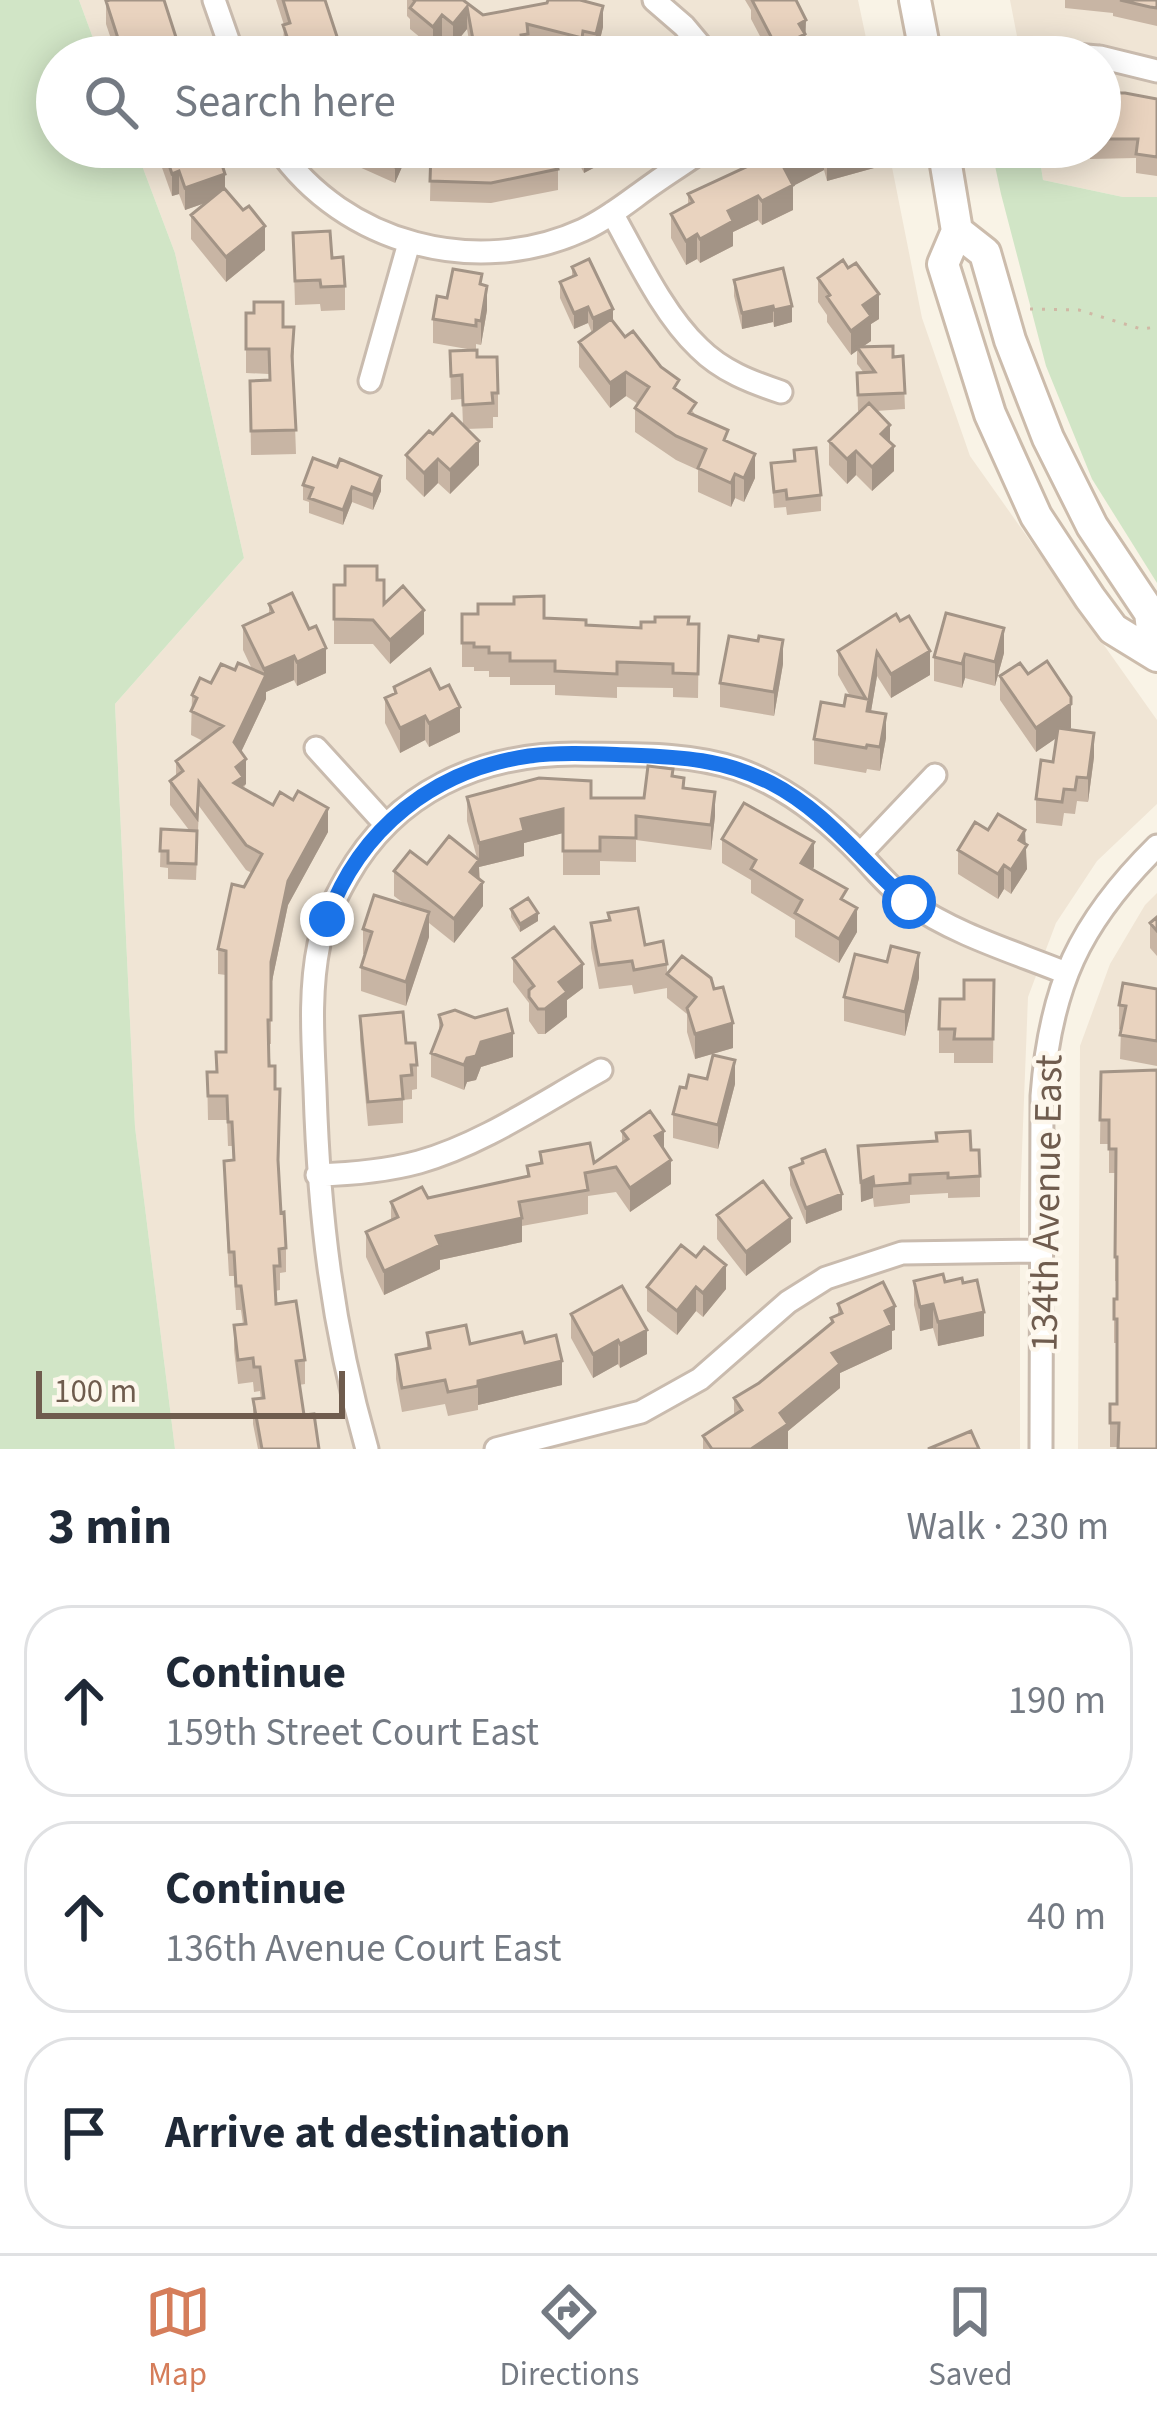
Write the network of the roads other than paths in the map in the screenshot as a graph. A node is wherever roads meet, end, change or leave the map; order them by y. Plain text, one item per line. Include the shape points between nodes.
1 (214, 0) edge
2 (653, 0) edge
3 (915, 0) edge
4 (227, 36) edge
5 (692, 36) edge
6 (922, 36) edge
7 (1121, 62) edge
8 (1157, 71) edge
9 (294, 168) edge
10 (677, 168) edge
11 (946, 168) edge
12 (612, 214) junction
13 (957, 231) junction
14 (409, 243) junction
15 (370, 381) dead end
16 (781, 392) dead end
17 (1156, 654) edge
18 (316, 748) dead end
19 (935, 775) dead end
20 (386, 825) junction
21 (1157, 846) edge
22 (860, 854) junction
23 (1066, 973) junction
24 (601, 1070) dead end
25 (317, 1175) junction
26 (1041, 1251) junction
27 (367, 1449) edge
28 (496, 1449) edge
29 (1041, 1449) edge

1 - 4 street
2 - 5 street
3 - 6 street
7 - 8 street
9 - 14 street via 323,198
10 - 12 street
11 - 13 street
12 - 14 street via 556,241 502,252
12 - 16 street via 699,348 741,379
13 - 17 street via 985,254 1048,438 1092,526 1150,613
13 - 17 street via 944,265 990,414 1036,516 1113,629
14 - 15 street
18 - 20 street
19 - 22 street
20 - 22 street via 418,797 501,761 567,754 700,758 773,784
20 - 25 street via 334,899 319,943 312,1006
21 - 23 street, 134th Avenue East via 1084,936
22 - 23 street via 936,918
23 - 26 street, 134th Avenue East via 1046,1049
24 - 25 street via 452,1151 375,1171
25 - 27 street via 336,1325
26 - 28 street via 902,1253 826,1277 700,1379 641,1412
26 - 29 street, 134th Avenue East

